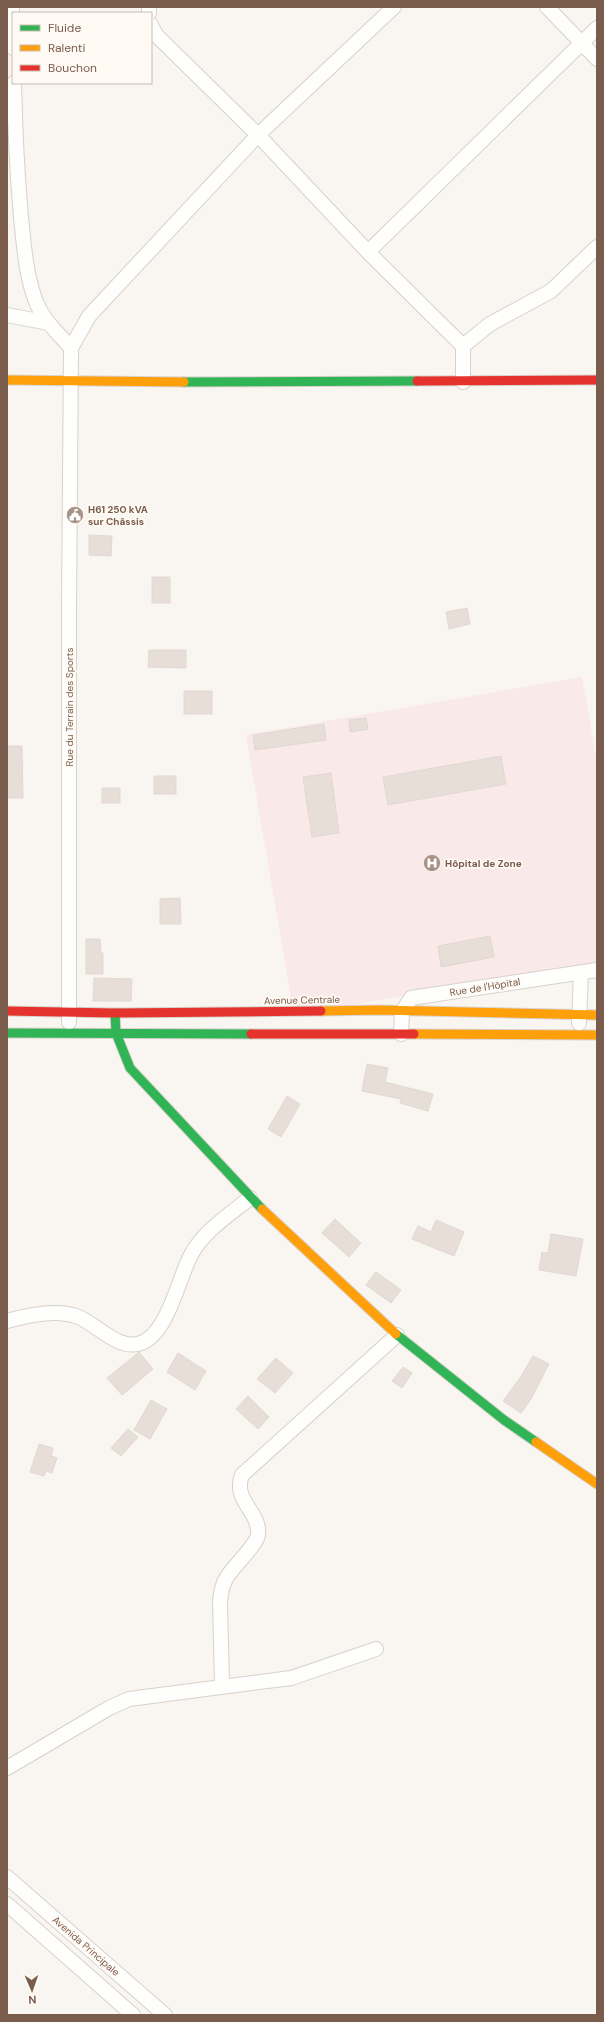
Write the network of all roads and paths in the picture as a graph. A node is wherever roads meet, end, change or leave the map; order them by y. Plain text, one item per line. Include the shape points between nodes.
1 (394, 7) edge
2 (547, 7) edge
3 (152, 27) edge
4 (597, 28) edge
5 (581, 44) junction
6 (597, 59) edge
7 (14, 84) edge
8 (258, 135) junction
9 (597, 248) edge
10 (368, 252) junction
11 (7, 315) edge
12 (49, 323) junction
13 (463, 346) junction
14 (71, 348) junction
15 (7, 380) edge
16 (597, 380) edge
17 (70, 382) junction
18 (462, 382) junction
19 (597, 970) edge
20 (581, 972) junction
21 (7, 1012) edge
22 (69, 1012) junction
23 (402, 1012) junction
24 (115, 1013) junction
25 (578, 1015) junction
26 (597, 1015) edge
27 (68, 1032) junction
28 (7, 1033) edge
29 (116, 1033) junction
30 (401, 1034) junction
31 (581, 1035) junction
32 (597, 1036) edge
33 (250, 1198) junction
34 (7, 1321) edge
35 (397, 1335) junction
36 (597, 1484) edge
37 (376, 1649) dead end
38 (222, 1686) junction
39 (7, 1768) edge
40 (7, 1877) edge
41 (7, 1904) edge
42 (132, 2015) edge
43 (165, 2015) edge

1 - 8 street
2 - 5 street
3 - 8 street via 156,35
4 - 5 street
5 - 6 street
5 - 10 street
7 - 12 street via 15,156 23,240 30,281 38,305
8 - 10 street
8 - 14 street via 89,316
9 - 13 street via 551,291 490,324
10 - 13 street
11 - 12 street
12 - 14 street
13 - 18 street
14 - 17 street, Rue du Terrain des Sports
15 - 17 street
16 - 18 street
17 - 18 street
17 - 22 street, Rue du Terrain des Sports
19 - 20 street, Rue de l'Hôpital
20 - 23 street, Rue de l'Hôpital via 411,998
20 - 25 street
21 - 22 street, Avenue Centrale
22 - 24 street, Avenue Centrale
22 - 27 street, Rue du Terrain des Sports
23 - 24 street, Avenue Centrale via 379,1010
23 - 25 street, Avenue Centrale
23 - 30 street
24 - 29 street
25 - 26 street, Avenue Centrale
25 - 31 street
27 - 28 street
27 - 29 street
29 - 30 street
29 - 33 street via 130,1068
30 - 31 street
31 - 32 street
33 - 34 street via 202,1240 190,1257 167,1314 144,1343 131,1346 76,1316 59,1313 37,1314
33 - 35 street
35 - 36 street via 504,1420
35 - 38 street via 242,1475 240,1492 258,1528 258,1537 226,1577 222,1588
37 - 38 street via 291,1678
38 - 39 street via 129,1699 109,1708
40 - 43 street, Avenida Principale
41 - 42 street, Avenida Principale

